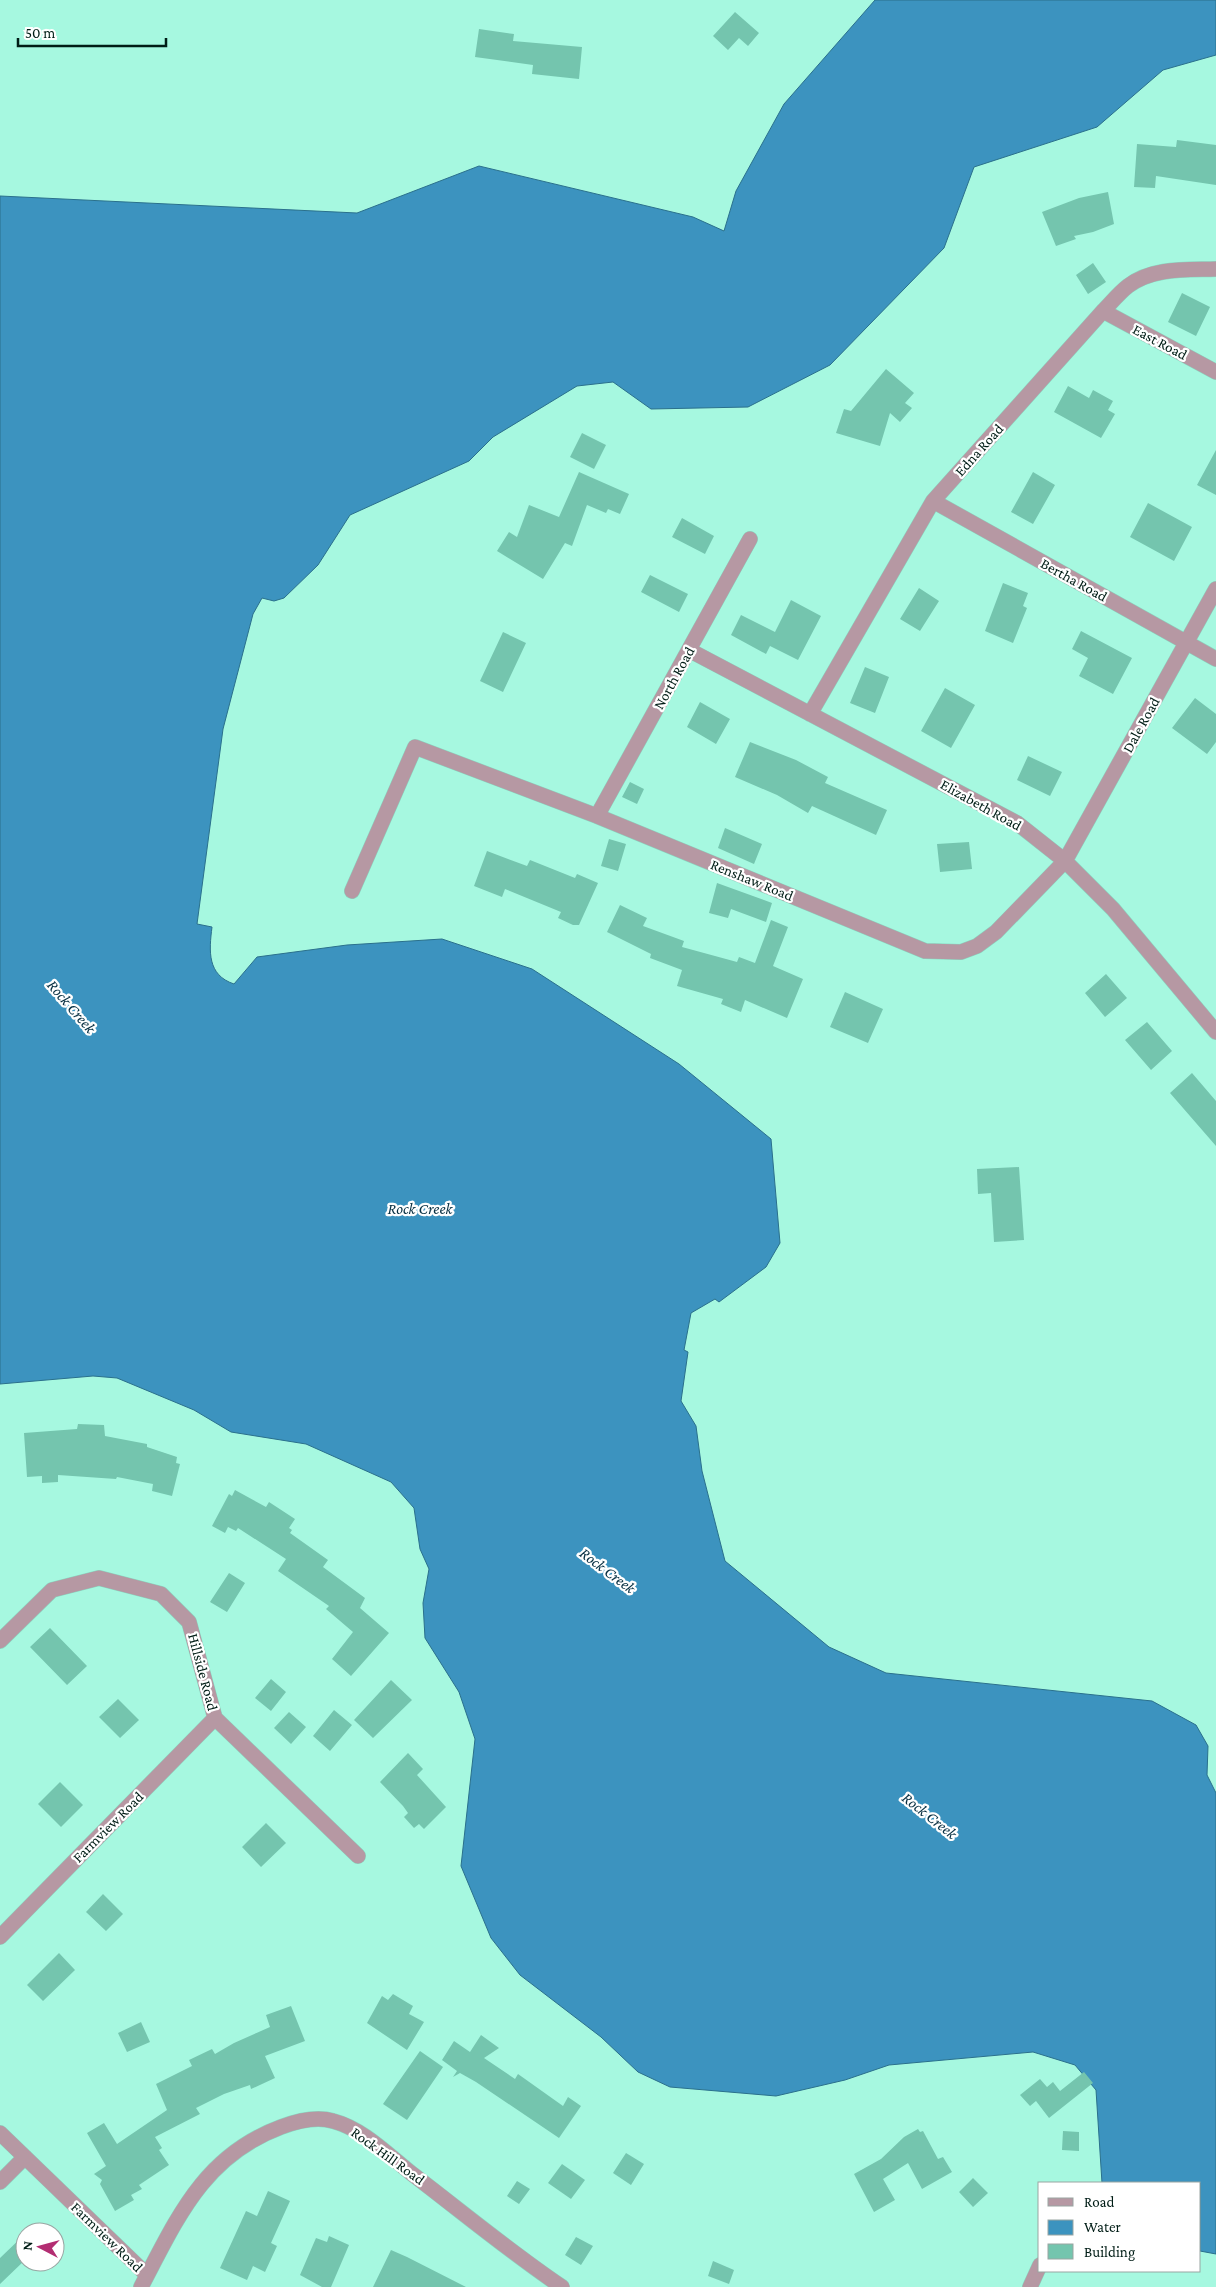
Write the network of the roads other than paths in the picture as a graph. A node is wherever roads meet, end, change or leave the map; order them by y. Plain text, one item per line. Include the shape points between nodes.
1 (1216, 269) edge
2 (1103, 311) junction
3 (1216, 372) edge
4 (933, 501) junction
5 (750, 539) dead end
6 (1216, 589) edge
7 (1187, 643) junction
8 (689, 650) junction
9 (1216, 659) edge
10 (810, 714) junction
11 (597, 816) junction
12 (1066, 861) junction
13 (352, 891) dead end
14 (1216, 1032) edge
15 (0, 1641) edge
16 (216, 1718) junction
17 (358, 1856) dead end
18 (0, 1937) edge
19 (0, 2133) edge
20 (25, 2158) junction
21 (0, 2182) edge
22 (1038, 2269) edge
23 (144, 2281) edge
24 (562, 2287) edge
25 (1030, 2287) edge

1 - 2 street, Edna Road via 1143,276 1127,286
2 - 3 street, East Road
2 - 4 street, Edna Road
4 - 7 street, Bertha Road
4 - 10 street, Edna Road
5 - 8 street, North Road
6 - 7 street, Dale Road
7 - 9 street, Bertha Road
7 - 12 street, Dale Road
8 - 10 street, Elizabeth Road
8 - 11 street, North Road
10 - 12 street, Elizabeth Road via 1017,823
11 - 12 street, Renshaw Road via 925,951 961,952 977,946 996,932
11 - 13 street, Renshaw Road via 414,747
12 - 14 street, Elizabeth Road via 1113,908
15 - 16 street, Hillside Road via 52,1590 99,1578 161,1594 189,1622
16 - 17 street, Hillside Road
16 - 18 street, Farmview Road
19 - 20 street, Farmview Road
20 - 21 street
20 - 23 street, Farmview Road
22 - 25 street
23 - 24 street, Rock Hill Road via 179,2212 199,2184 246,2144 274,2130 314,2119 331,2120 364,2136

